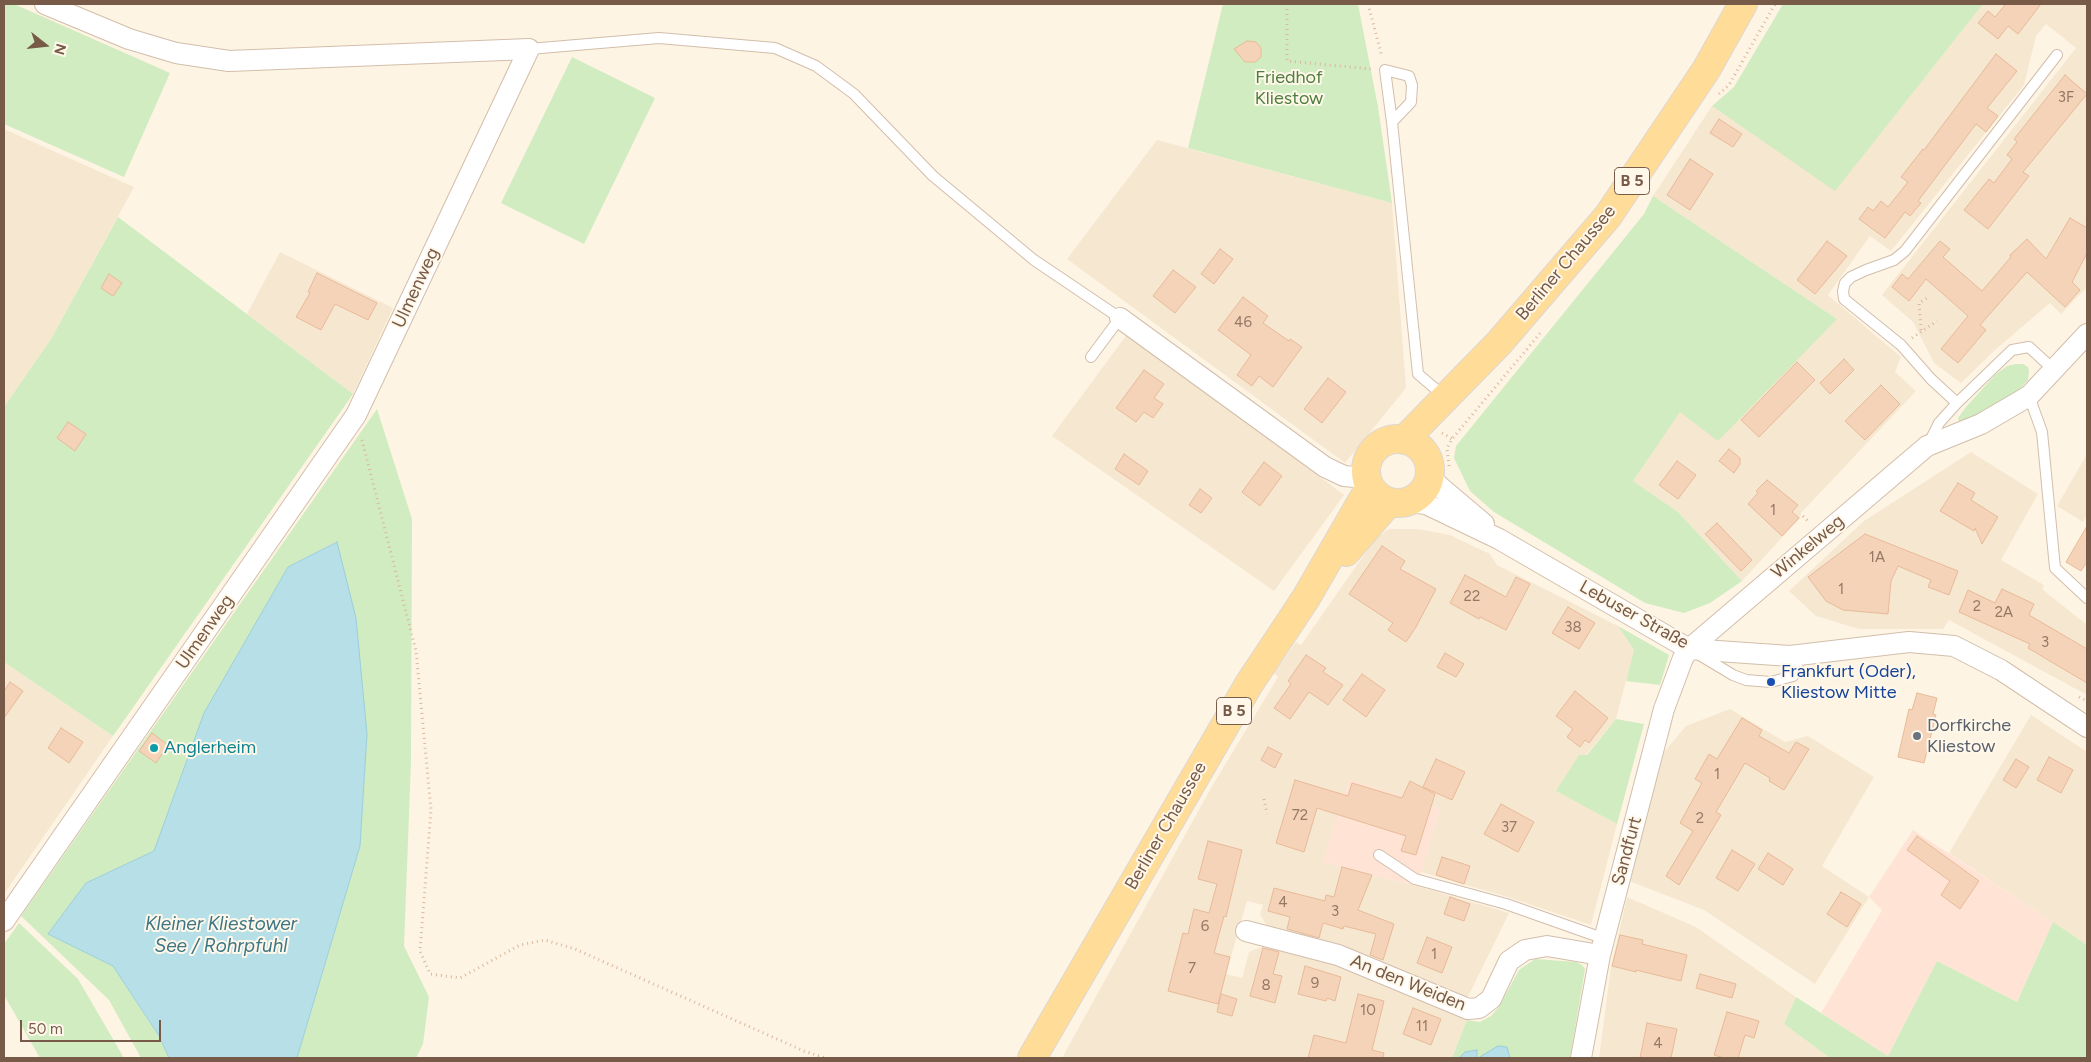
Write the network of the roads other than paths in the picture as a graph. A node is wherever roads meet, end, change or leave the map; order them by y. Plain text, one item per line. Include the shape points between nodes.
1 (45, 4) edge
2 (1744, 4) edge
3 (529, 49) junction
4 (2057, 55) dead end
5 (1392, 122) junction
6 (1120, 318) junction
7 (2087, 334) edge
8 (1499, 343) junction
9 (1091, 357) dead end
10 (2054, 370) junction
11 (2029, 396) junction
12 (1445, 398) junction
13 (1957, 403) junction
14 (1927, 446) junction
15 (1420, 456) junction
16 (1384, 492) junction
17 (1499, 539) junction
18 (2087, 598) edge
19 (1689, 649) junction
20 (1790, 656) junction
21 (2087, 727) edge
22 (1379, 854) dead end
23 (4, 921) edge
24 (1246, 932) dead end
25 (1602, 947) junction
26 (1032, 1058) edge
27 (1582, 1058) edge

1 - 3 street via 129,39 176,53 229,61
2 - 8 main road, Berliner Chaussee / B 5 via 1706,70 1608,216
3 - 6 lane via 659,38 775,48 816,66 854,94 933,176 1026,254
3 - 23 street, Ulmenweg via 356,415
4 - 13 lane via 1905,251 1894,260 1850,277 1845,283 1844,299 1901,345
5 - 5 lane via 1385,70 1408,76 1412,85 1411,102
5 - 12 lane via 1418,374
6 - 9 lane
6 - 16 street via 1325,467
7 - 10 street, Winkelweg
8 - 12 main road, Berliner Chaussee / B 5
8 - 15 main road, Berliner Chaussee / B 5
10 - 11 street, Winkelweg
10 - 13 lane, Winkelweg via 2029,348 2012,350
11 - 14 street, Winkelweg via 1981,424
11 - 18 lane via 2042,432 2055,568
12 - 15 main road, Berliner Chaussee / B 5
13 - 14 lane, Winkelweg via 1939,423
14 - 19 street, Winkelweg
15 - 16 main road via 1423,492
15 - 16 main road via 1395,439 1378,446 1368,460
15 - 17 street, Lebuser Straße via 1439,486
16 - 17 street, Lebuser Straße via 1426,504
16 - 26 main road, Berliner Chaussee / B 5 via 1306,598 1249,684
17 - 19 street, Lebuser Straße
19 - 20 street, Lebuser Straße
19 - 20 lane via 1733,675 1770,682 1794,676 1797,664
19 - 25 street, Sandfurt via 1664,709
20 - 21 street, Lebuser Straße via 1909,642 1954,646 2001,670
22 - 25 lane via 1415,879 1506,904
24 - 25 street, An den Weiden via 1338,955 1468,1009 1479,1008 1491,999 1509,961 1525,950 1547,946
25 - 27 street, Sandfurt

